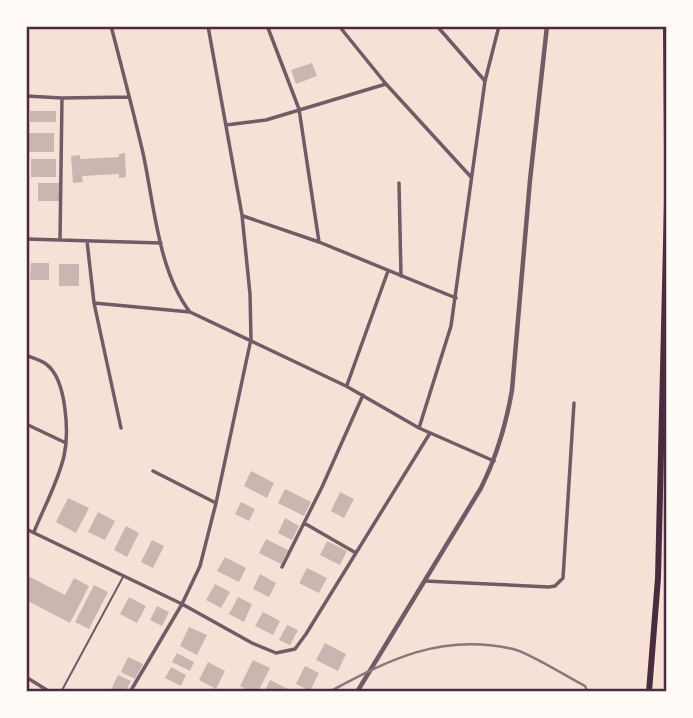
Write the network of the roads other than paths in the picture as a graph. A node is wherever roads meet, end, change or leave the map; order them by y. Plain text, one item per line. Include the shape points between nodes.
1 (111, 26) edge
2 (208, 26) edge
3 (339, 26) edge
4 (437, 26) edge
5 (499, 26) edge
6 (547, 26) edge
7 (666, 26) edge
8 (268, 28) dead end
9 (485, 81) junction
10 (386, 84) junction
11 (26, 96) edge
12 (130, 97) junction
13 (62, 98) junction
14 (299, 108) junction
15 (226, 125) junction
16 (667, 147) edge
17 (471, 177) junction
18 (399, 183) dead end
19 (667, 202) edge
20 (242, 215) junction
21 (26, 239) edge
22 (60, 240) junction
23 (87, 241) junction
24 (319, 242) junction
25 (161, 243) junction
26 (388, 271) junction
27 (401, 276) junction
28 (456, 298) junction
29 (94, 303) junction
30 (190, 312) junction
31 (251, 339) junction
32 (26, 355) edge
33 (346, 386) junction
34 (363, 395) junction
35 (574, 403) dead end
36 (26, 424) edge
37 (121, 428) dead end
38 (419, 428) junction
39 (430, 433) junction
40 (66, 443) junction
41 (494, 461) junction
42 (153, 471) dead end
43 (216, 503) junction
44 (304, 523) junction
45 (26, 529) edge
46 (33, 532) junction
47 (356, 553) junction
48 (282, 567) dead end
49 (123, 577) junction
50 (423, 581) junction
51 (182, 604) junction
52 (26, 677) edge
53 (50, 692) edge
54 (61, 692) edge
55 (130, 692) edge
56 (357, 692) edge
57 (649, 692) edge

1 - 12 street
2 - 15 street
3 - 10 street
4 - 9 street
5 - 9 street
6 - 41 street via 512,390
7 - 16 highway
8 - 14 street
9 - 17 street
10 - 14 street
10 - 17 street
11 - 13 street
12 - 13 street
12 - 25 street
13 - 22 street
14 - 15 street via 265,120
14 - 24 street
15 - 20 street
17 - 28 street
18 - 27 street
19 - 57 highway via 659,551
20 - 24 street
20 - 31 street
21 - 22 street
22 - 23 street
23 - 25 street
23 - 29 street
24 - 26 street
25 - 30 street via 172,282
26 - 27 street
26 - 33 street
27 - 28 street
28 - 38 street
29 - 30 street
29 - 37 street
30 - 31 street
31 - 33 street
31 - 43 street
32 - 40 street via 46,364 58,380
33 - 34 street
34 - 38 street
34 - 44 street
35 - 50 street via 563,578 549,587
36 - 40 street
38 - 39 street
39 - 41 street
39 - 47 street
40 - 46 street
41 - 50 street
42 - 43 street
43 - 51 street via 200,566
44 - 47 street
44 - 48 street
45 - 46 street
46 - 49 street
47 - 51 street via 306,634 289,652 276,653 252,643
49 - 51 street
49 - 54 lane
50 - 56 street
51 - 55 street
52 - 53 street

